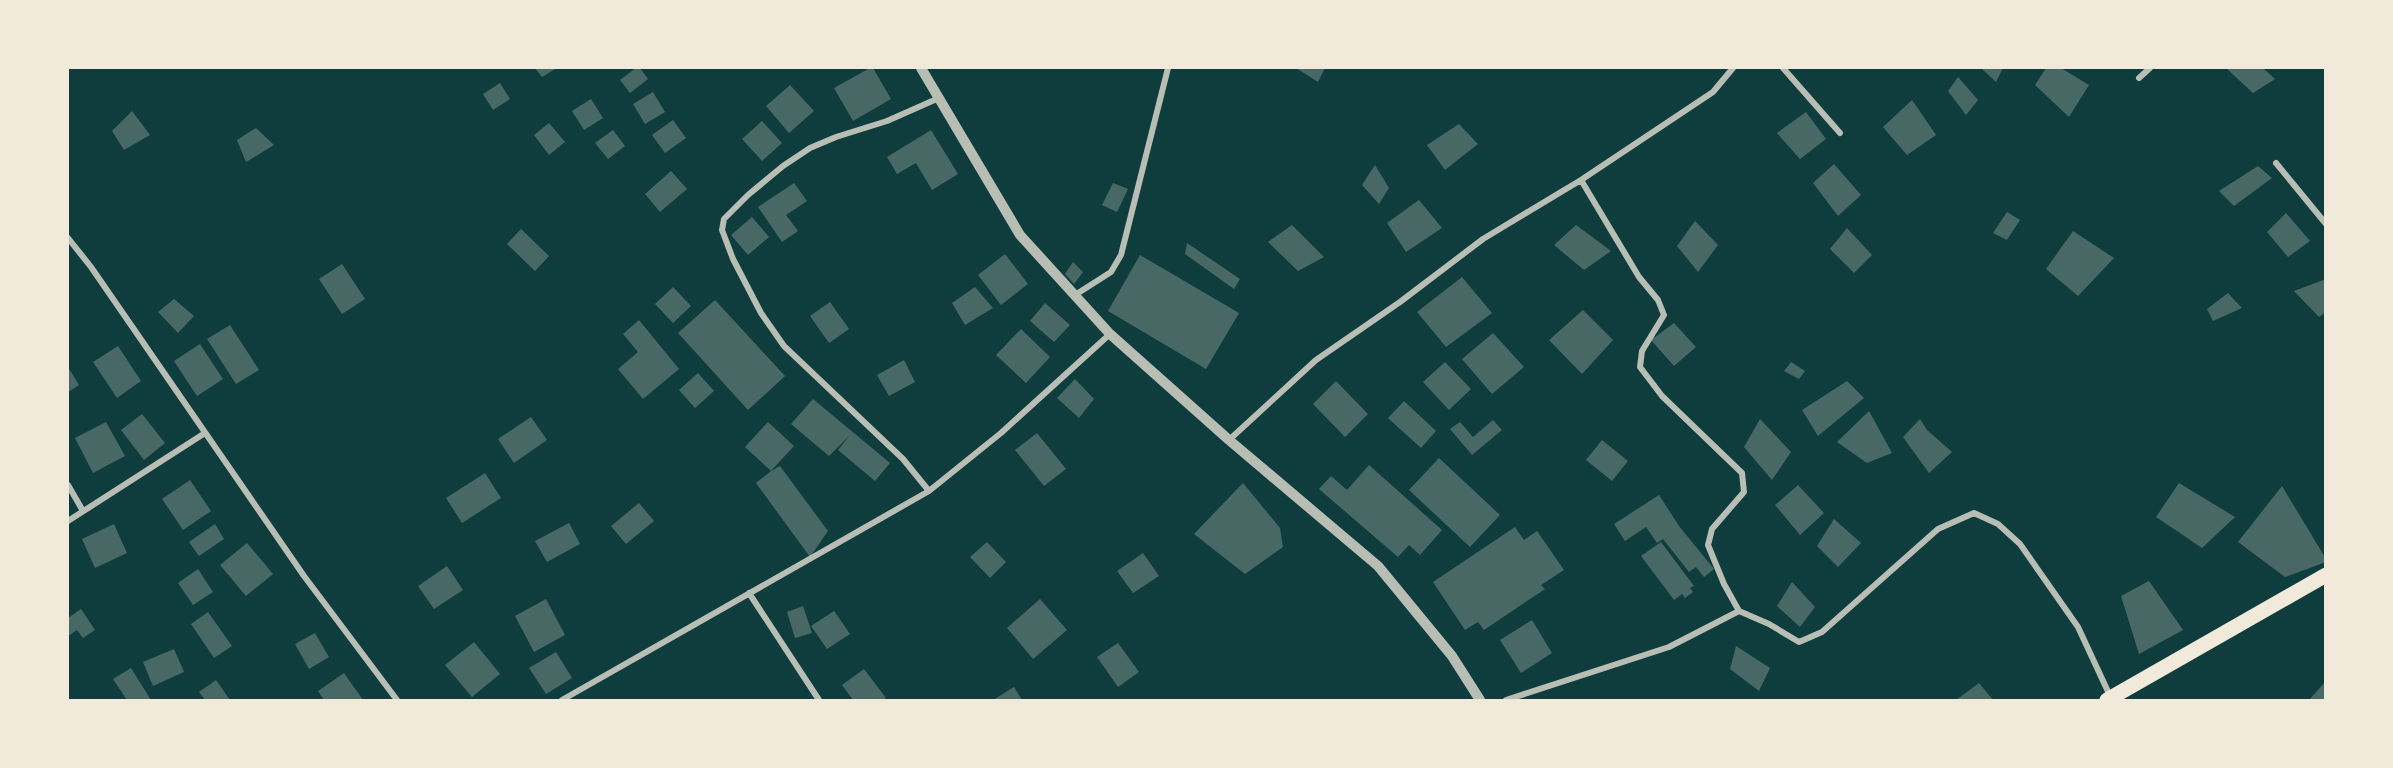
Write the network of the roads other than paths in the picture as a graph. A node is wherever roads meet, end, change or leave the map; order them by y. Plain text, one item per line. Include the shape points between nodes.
1 (921, 68) edge
2 (1168, 68) edge
3 (1733, 68) edge
4 (1783, 68) edge
5 (2150, 68) edge
6 (2139, 78) dead end
7 (939, 98) junction
8 (1840, 133) dead end
9 (2276, 163) dead end
10 (1581, 180) junction
11 (2325, 224) edge
12 (68, 238) edge
13 (1075, 295) junction
14 (1110, 334) junction
15 (206, 433) junction
16 (1229, 440) junction
17 (68, 485) edge
18 (928, 491) junction
19 (83, 511) junction
20 (68, 521) edge
21 (2325, 575) edge
22 (749, 592) junction
23 (1739, 611) junction
24 (397, 700) edge
25 (562, 700) edge
26 (819, 700) edge
27 (1480, 700) edge
28 (1506, 700) edge
29 (2111, 700) edge

1 - 7 street
2 - 13 street via 1121,255 1111,272
3 - 10 street via 1713,92
4 - 8 street
5 - 6 street
7 - 13 street via 1020,234
7 - 18 street via 810,148 748,195 723,219 722,230 761,313 784,346 903,459
9 - 11 street
10 - 16 street via 1483,239 1316,360
10 - 23 street via 1664,315 1641,351 1640,367 1662,396 1742,474 1744,492 1712,529 1708,545
12 - 15 street
13 - 14 street
14 - 16 street
14 - 18 street via 1001,433
15 - 19 street
15 - 24 street via 304,576
16 - 27 street via 1378,566 1452,656
17 - 19 street
18 - 22 street
19 - 20 street
21 - 29 main road
22 - 25 street
22 - 26 street
23 - 28 street via 1669,647
23 - 29 street via 1799,642 1822,632 1938,529 1974,513 1998,524 2027,553 2078,627

